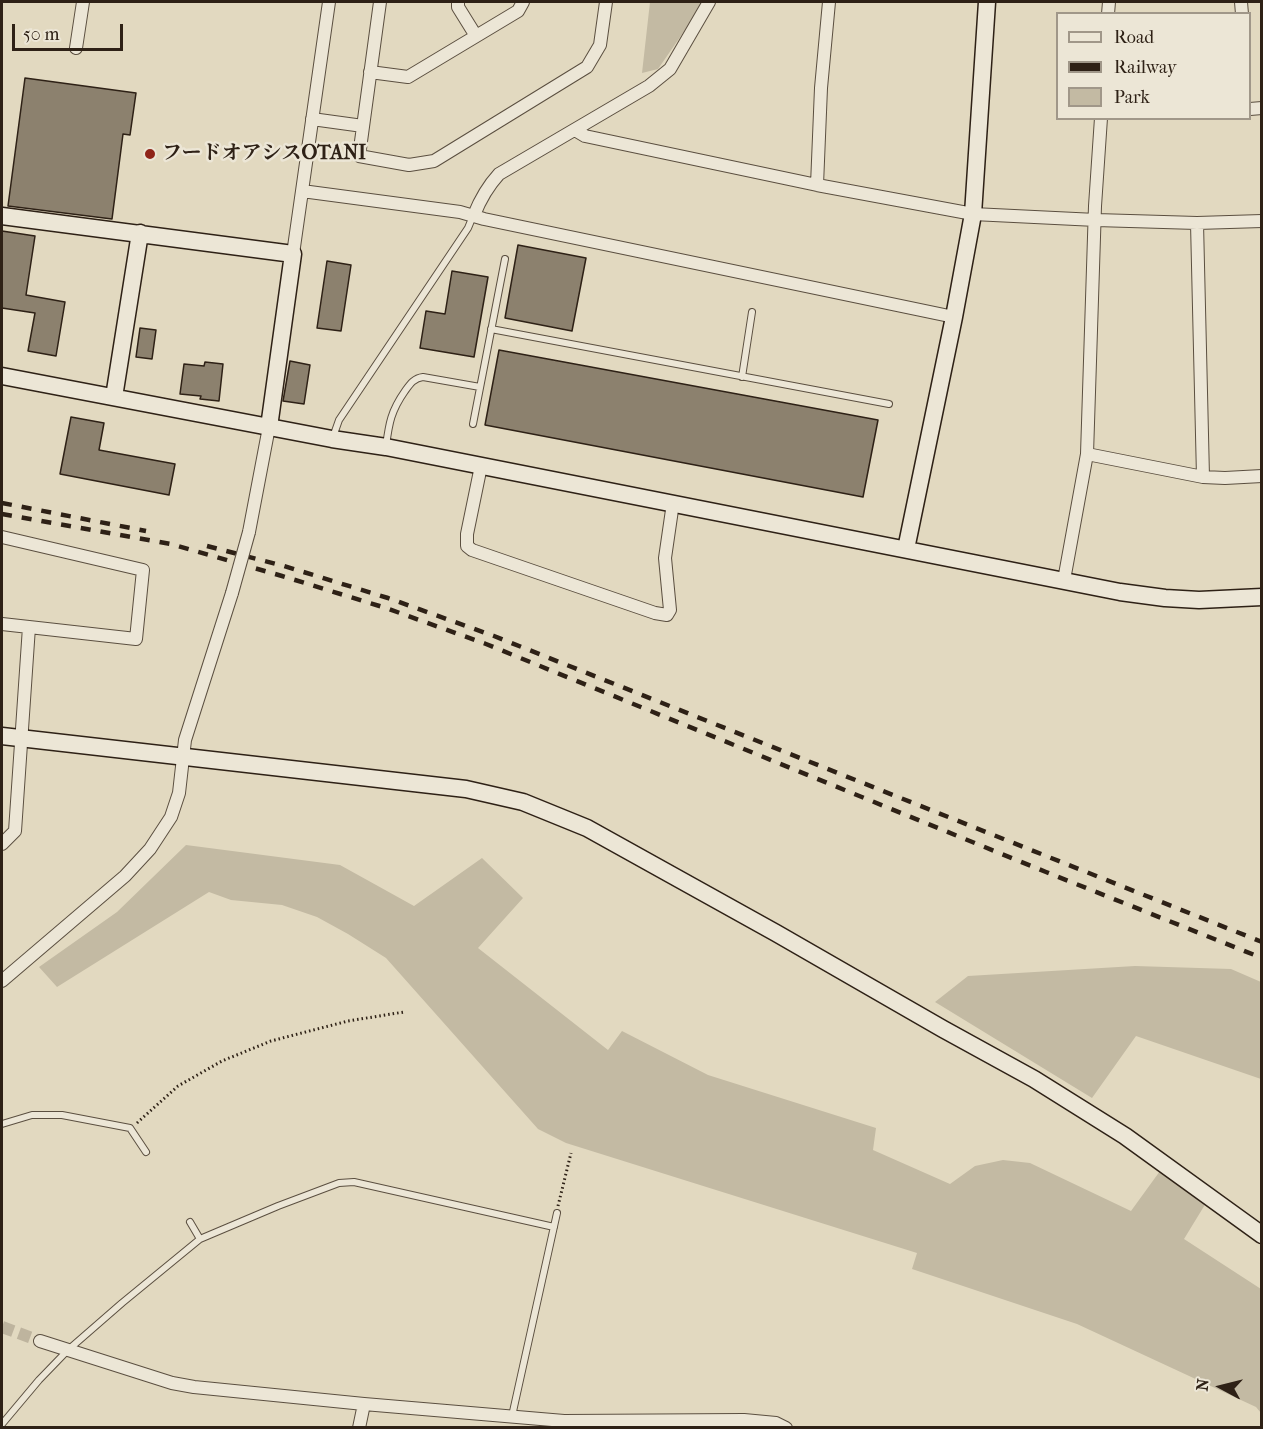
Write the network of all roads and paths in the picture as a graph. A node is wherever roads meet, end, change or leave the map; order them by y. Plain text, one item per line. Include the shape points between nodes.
1 (83, 2) edge
2 (329, 2) edge
3 (380, 2) edge
4 (458, 2) edge
5 (523, 2) edge
6 (606, 2) edge
7 (709, 2) edge
8 (830, 2) edge
9 (987, 2) edge
10 (476, 36) junction
11 (76, 48) dead end
12 (370, 72) junction
13 (312, 119) junction
14 (1101, 120) edge
15 (363, 126) junction
16 (574, 130) junction
17 (816, 185) junction
18 (302, 191) junction
19 (973, 214) junction
20 (474, 215) junction
21 (2, 216) edge
22 (1095, 220) junction
23 (1262, 221) edge
24 (1197, 224) junction
25 (140, 233) junction
26 (293, 254) junction
27 (505, 259) dead end
28 (752, 312) dead end
29 (954, 317) junction
30 (491, 329) junction
31 (2, 376) edge
32 (742, 376) junction
33 (480, 387) junction
34 (114, 397) junction
35 (889, 404) dead end
36 (473, 424) dead end
37 (269, 427) junction
38 (332, 439) junction
39 (386, 447) junction
40 (1087, 454) junction
41 (481, 465) junction
42 (1262, 476) edge
43 (1203, 477) junction
44 (673, 503) junction
45 (2, 537) edge
46 (906, 549) junction
47 (1064, 580) junction
48 (1262, 597) edge
49 (2, 624) edge
50 (29, 627) junction
51 (2, 736) edge
52 (22, 738) junction
53 (182, 758) junction
54 (2, 844) edge
55 (2, 981) edge
56 (404, 1012) dead end
57 (2, 1124) edge
58 (130, 1128) junction
59 (146, 1152) dead end
60 (571, 1153) dead end
61 (556, 1213) joint
62 (190, 1222) dead end
63 (554, 1227) junction
64 (1262, 1234) edge
65 (200, 1239) junction
66 (40, 1341) tunnel mouth
67 (68, 1350) junction
68 (364, 1404) junction
69 (512, 1417) junction
70 (2, 1424) edge
71 (359, 1428) edge
72 (786, 1428) edge

1 - 11 street
2 - 13 street
3 - 12 street
4 - 10 street
5 - 10 street via 518,11
6 - 15 street via 600,45 587,67 434,161 409,165 359,156
7 - 16 street via 670,69 649,86
8 - 17 street
9 - 19 street
10 - 12 street via 408,77
12 - 15 street
13 - 15 street
13 - 18 street
14 - 22 street
16 - 17 street via 585,136
16 - 20 street via 499,174
17 - 19 street
18 - 20 street
18 - 26 street
19 - 22 street
19 - 29 street
20 - 29 street
20 - 38 lane via 339,420
21 - 25 street
22 - 24 street
22 - 40 street
23 - 24 street
24 - 43 street
25 - 26 street
25 - 34 street
26 - 37 street
27 - 30 lane
28 - 32 lane
29 - 46 street
30 - 32 lane
30 - 33 lane
31 - 34 street
32 - 35 lane
33 - 36 lane
33 - 39 lane via 417,378 395,405
34 - 37 street
37 - 38 street
37 - 53 street, bridge via 249,532
38 - 39 street
39 - 41 street
40 - 43 street
40 - 47 street
41 - 44 street
41 - 44 street via 467,546 667,615 670,610 665,558
42 - 43 street
44 - 46 street
45 - 50 street via 143,570 136,639
46 - 47 street
47 - 48 street via 1165,598
49 - 50 street
50 - 52 street
51 - 52 street
52 - 53 street
52 - 54 street via 15,831
53 - 55 street via 179,794 171,817 150,849 125,876
53 - 64 street via 466,789 523,802 587,828 1034,1079 1125,1136
56 - 58 path via 348,1021 271,1041 222,1061 178,1086
57 - 58 lane via 32,1115 62,1115
58 - 59 lane
60 - 61 path
61 - 63 lane
62 - 65 lane
63 - 65 lane via 354,1182 328,1187
63 - 69 lane
65 - 67 lane
66 - 67 street
67 - 68 street via 172,1383
67 - 70 lane
68 - 69 street
68 - 71 street
69 - 72 street via 564,1421 744,1420 776,1423

